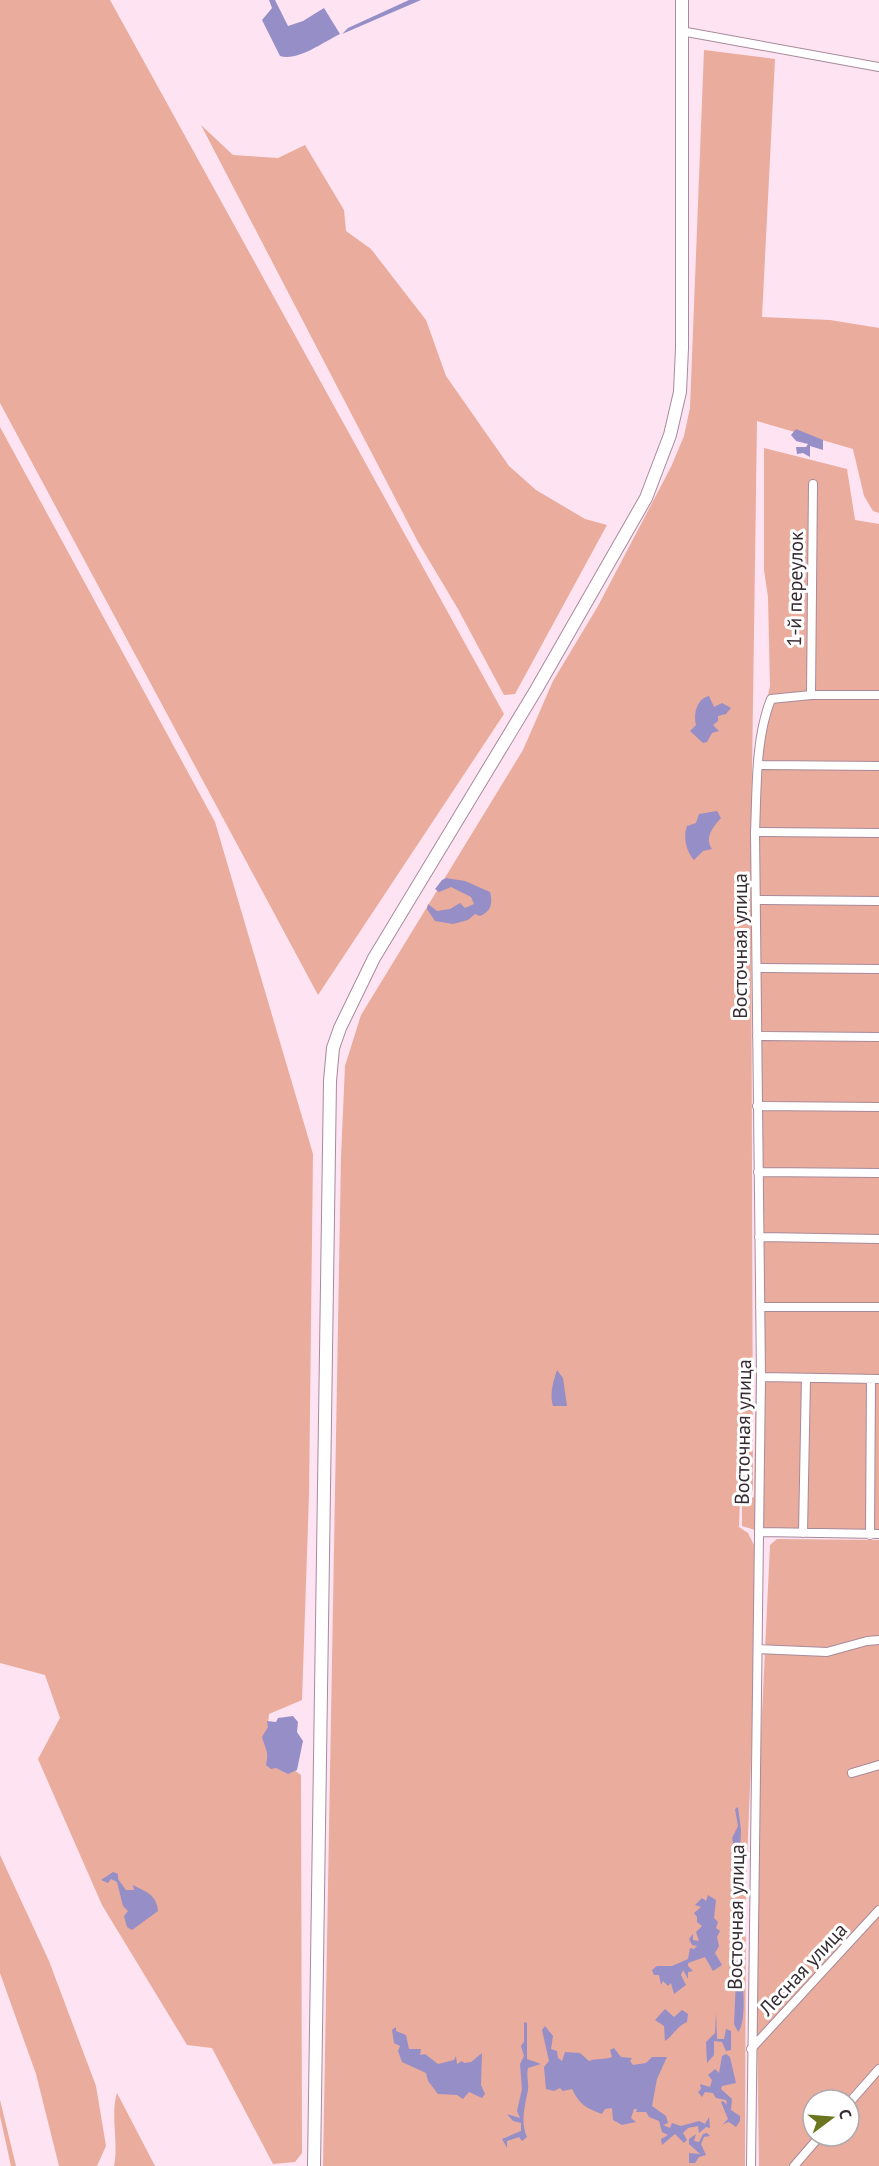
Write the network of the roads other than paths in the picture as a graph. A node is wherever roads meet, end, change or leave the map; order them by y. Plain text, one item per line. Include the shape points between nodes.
1 (682, 0) edge
2 (681, 31) junction
3 (879, 67) edge
4 (813, 484) dead end
5 (811, 695) junction
6 (879, 695) edge
7 (759, 765) junction
8 (879, 766) edge
9 (755, 832) junction
10 (879, 833) edge
11 (758, 900) junction
12 (879, 901) edge
13 (759, 968) junction
14 (879, 969) edge
15 (757, 1036) junction
16 (879, 1037) edge
17 (757, 1106) junction
18 (879, 1107) edge
19 (758, 1172) junction
20 (879, 1173) edge
21 (759, 1237) junction
22 (879, 1239) edge
23 (760, 1307) junction
24 (879, 1307) edge
25 (761, 1377) junction
26 (806, 1378) junction
27 (875, 1379) edge
28 (759, 1532) junction
29 (803, 1533) junction
30 (875, 1534) edge
31 (879, 1640) edge
32 (759, 1649) junction
33 (879, 1765) edge
34 (852, 1773) dead end
35 (879, 1910) edge
36 (751, 2049) junction
37 (879, 2069) edge
38 (861, 2089) edge
39 (810, 2148) edge
40 (315, 2166) edge
41 (751, 2166) edge
42 (794, 2166) edge

1 - 2 street
2 - 3 street
2 - 40 street via 680,392 661,464 612,561 374,958 347,1010 333,1048
4 - 5 street, 1-й переулок
5 - 6 street
5 - 7 street, Восточная улица via 771,699 765,714
7 - 8 street
7 - 9 street, Восточная улица
9 - 10 street
9 - 11 street, Восточная улица
11 - 12 street
11 - 13 street, Восточная улица
13 - 14 street
13 - 15 street, Восточная улица
15 - 16 street
15 - 17 street, Восточная улица
17 - 18 street
17 - 19 street, Восточная улица
19 - 20 street
19 - 21 street, Восточная улица
21 - 22 street
21 - 23 street, Восточная улица
23 - 24 street
23 - 25 street, Восточная улица
25 - 26 street
25 - 28 street, Восточная улица
26 - 27 street
26 - 29 street
27 - 30 street
28 - 29 street
28 - 32 street, Восточная улица
29 - 30 street
31 - 32 street via 827,1652
32 - 36 street, Восточная улица
33 - 34 street
35 - 36 street, Лесная улица
36 - 41 street, Восточная улица
37 - 38 street
39 - 42 street

